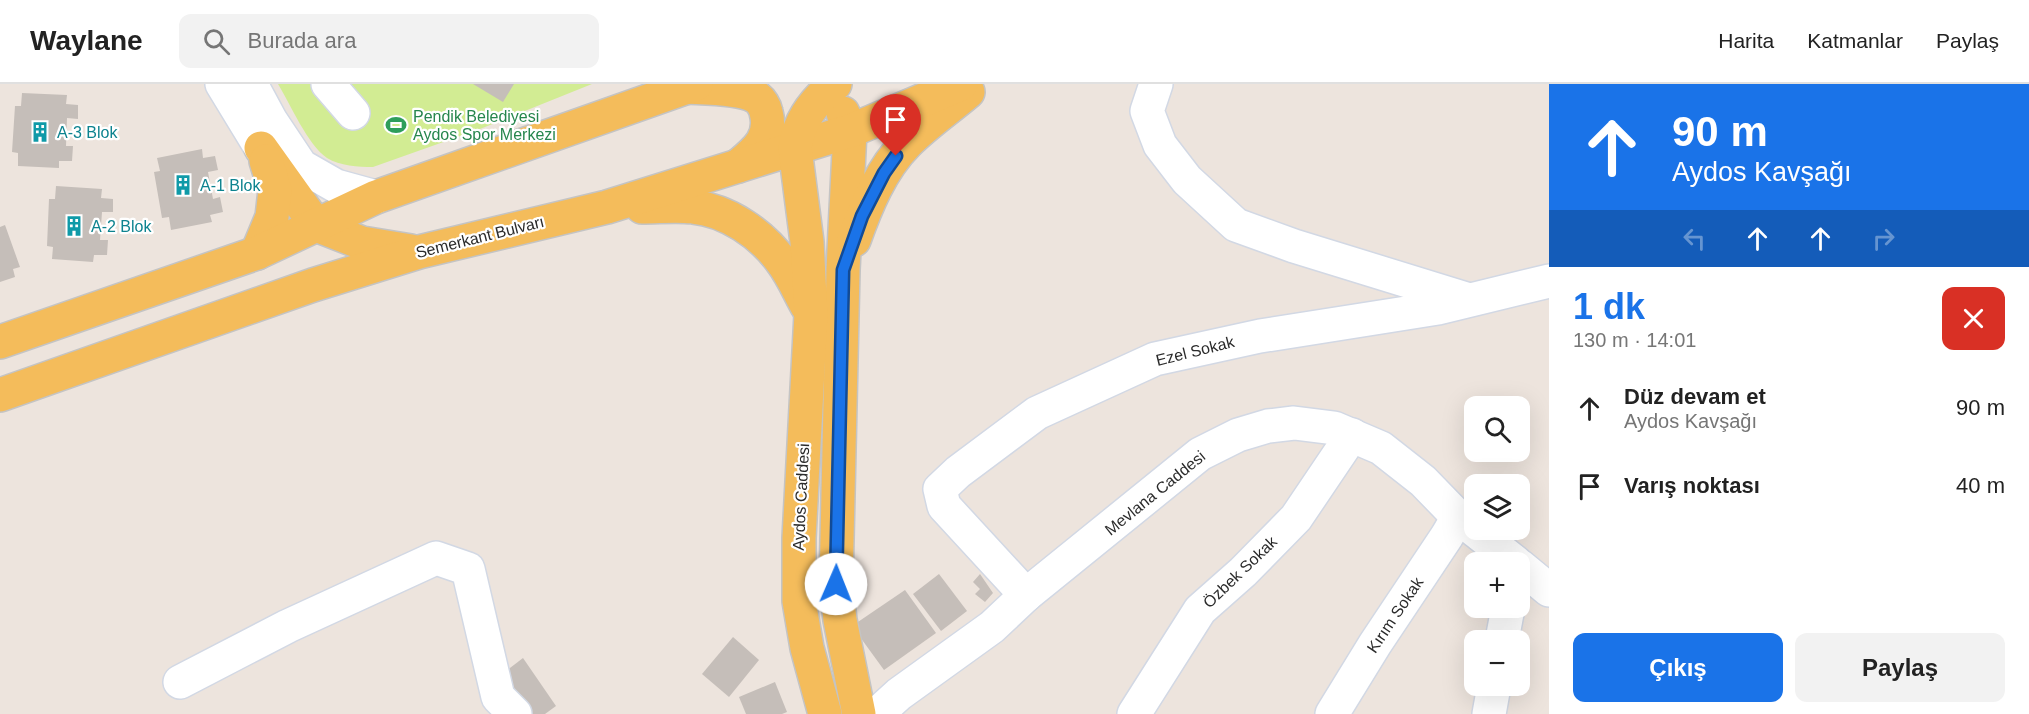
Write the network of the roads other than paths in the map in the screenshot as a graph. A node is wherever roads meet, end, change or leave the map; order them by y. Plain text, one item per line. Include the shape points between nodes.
1 (222, 84) edge
2 (251, 84) edge
3 (328, 84) edge
4 (961, 84) edge
5 (978, 84) edge
6 (830, 85) edge
7 (691, 86) edge
8 (1151, 97) edge
9 (353, 113) dead end
10 (850, 131) junction
11 (261, 148) junction
12 (795, 149) junction
13 (738, 166) junction
14 (376, 197) junction
15 (607, 207) junction
16 (316, 225) junction
17 (419, 252) junction
18 (257, 254) junction
19 (843, 270) junction
20 (1549, 281) edge
21 (1470, 300) junction
22 (811, 314) junction
23 (0, 342) edge
24 (0, 395) edge
25 (1353, 435) junction
26 (1458, 517) junction
27 (1502, 552) edge
28 (1530, 575) edge
29 (1549, 590) edge
30 (1026, 596) junction
31 (180, 682) dead end
32 (1492, 696) edge
33 (515, 714) edge
34 (825, 714) edge
35 (859, 714) edge
36 (877, 714) edge
37 (1134, 714) edge
38 (1332, 714) edge
39 (1489, 714) edge

1 - 11 street
2 - 14 street via 301,166 336,186
3 - 9 street
4 - 10 main road, Semerkant Bulvarı
5 - 19 main road via 896,156 862,216
6 - 10 main road
6 - 12 main road via 802,121
7 - 13 main road via 756,97 764,107 768,129 762,142
7 - 14 main road
8 - 21 street via 1160,146 1236,225
10 - 12 main road, Semerkant Bulvarı
10 - 19 main road
11 - 16 main road
11 - 18 main road via 275,189 272,217
12 - 13 main road, Semerkant Bulvarı
12 - 22 main road, Aydos Caddesi
13 - 15 main road, Semerkant Bulvarı
14 - 16 main road
15 - 17 main road, Semerkant Bulvarı
15 - 22 main road via 693,207 720,213 761,240 782,262
16 - 17 main road via 362,243
16 - 18 main road
17 - 24 main road, Semerkant Bulvarı via 313,285
18 - 23 main road
19 - 35 main road via 836,584
20 - 21 street, Ezel Sokak
21 - 30 street, Ezel Sokak via 1260,336 1155,359 1037,413 940,489 944,506
22 - 34 main road, Aydos Caddesi via 798,579 802,624
25 - 26 street, Mevlana Caddesi via 1381,448 1423,481
25 - 30 street, Mevlana Caddesi via 1334,428 1294,423 1238,435 1200,454
25 - 37 street, Özbek Sokak via 1296,518 1200,610
26 - 27 street, Mevlana Caddesi
26 - 38 street, Kırım Sokak
28 - 29 street, Mevlana Caddesi
30 - 36 street, Mevlana Caddesi via 992,627
31 - 33 street via 288,626 436,558 468,569 498,697
32 - 39 street

